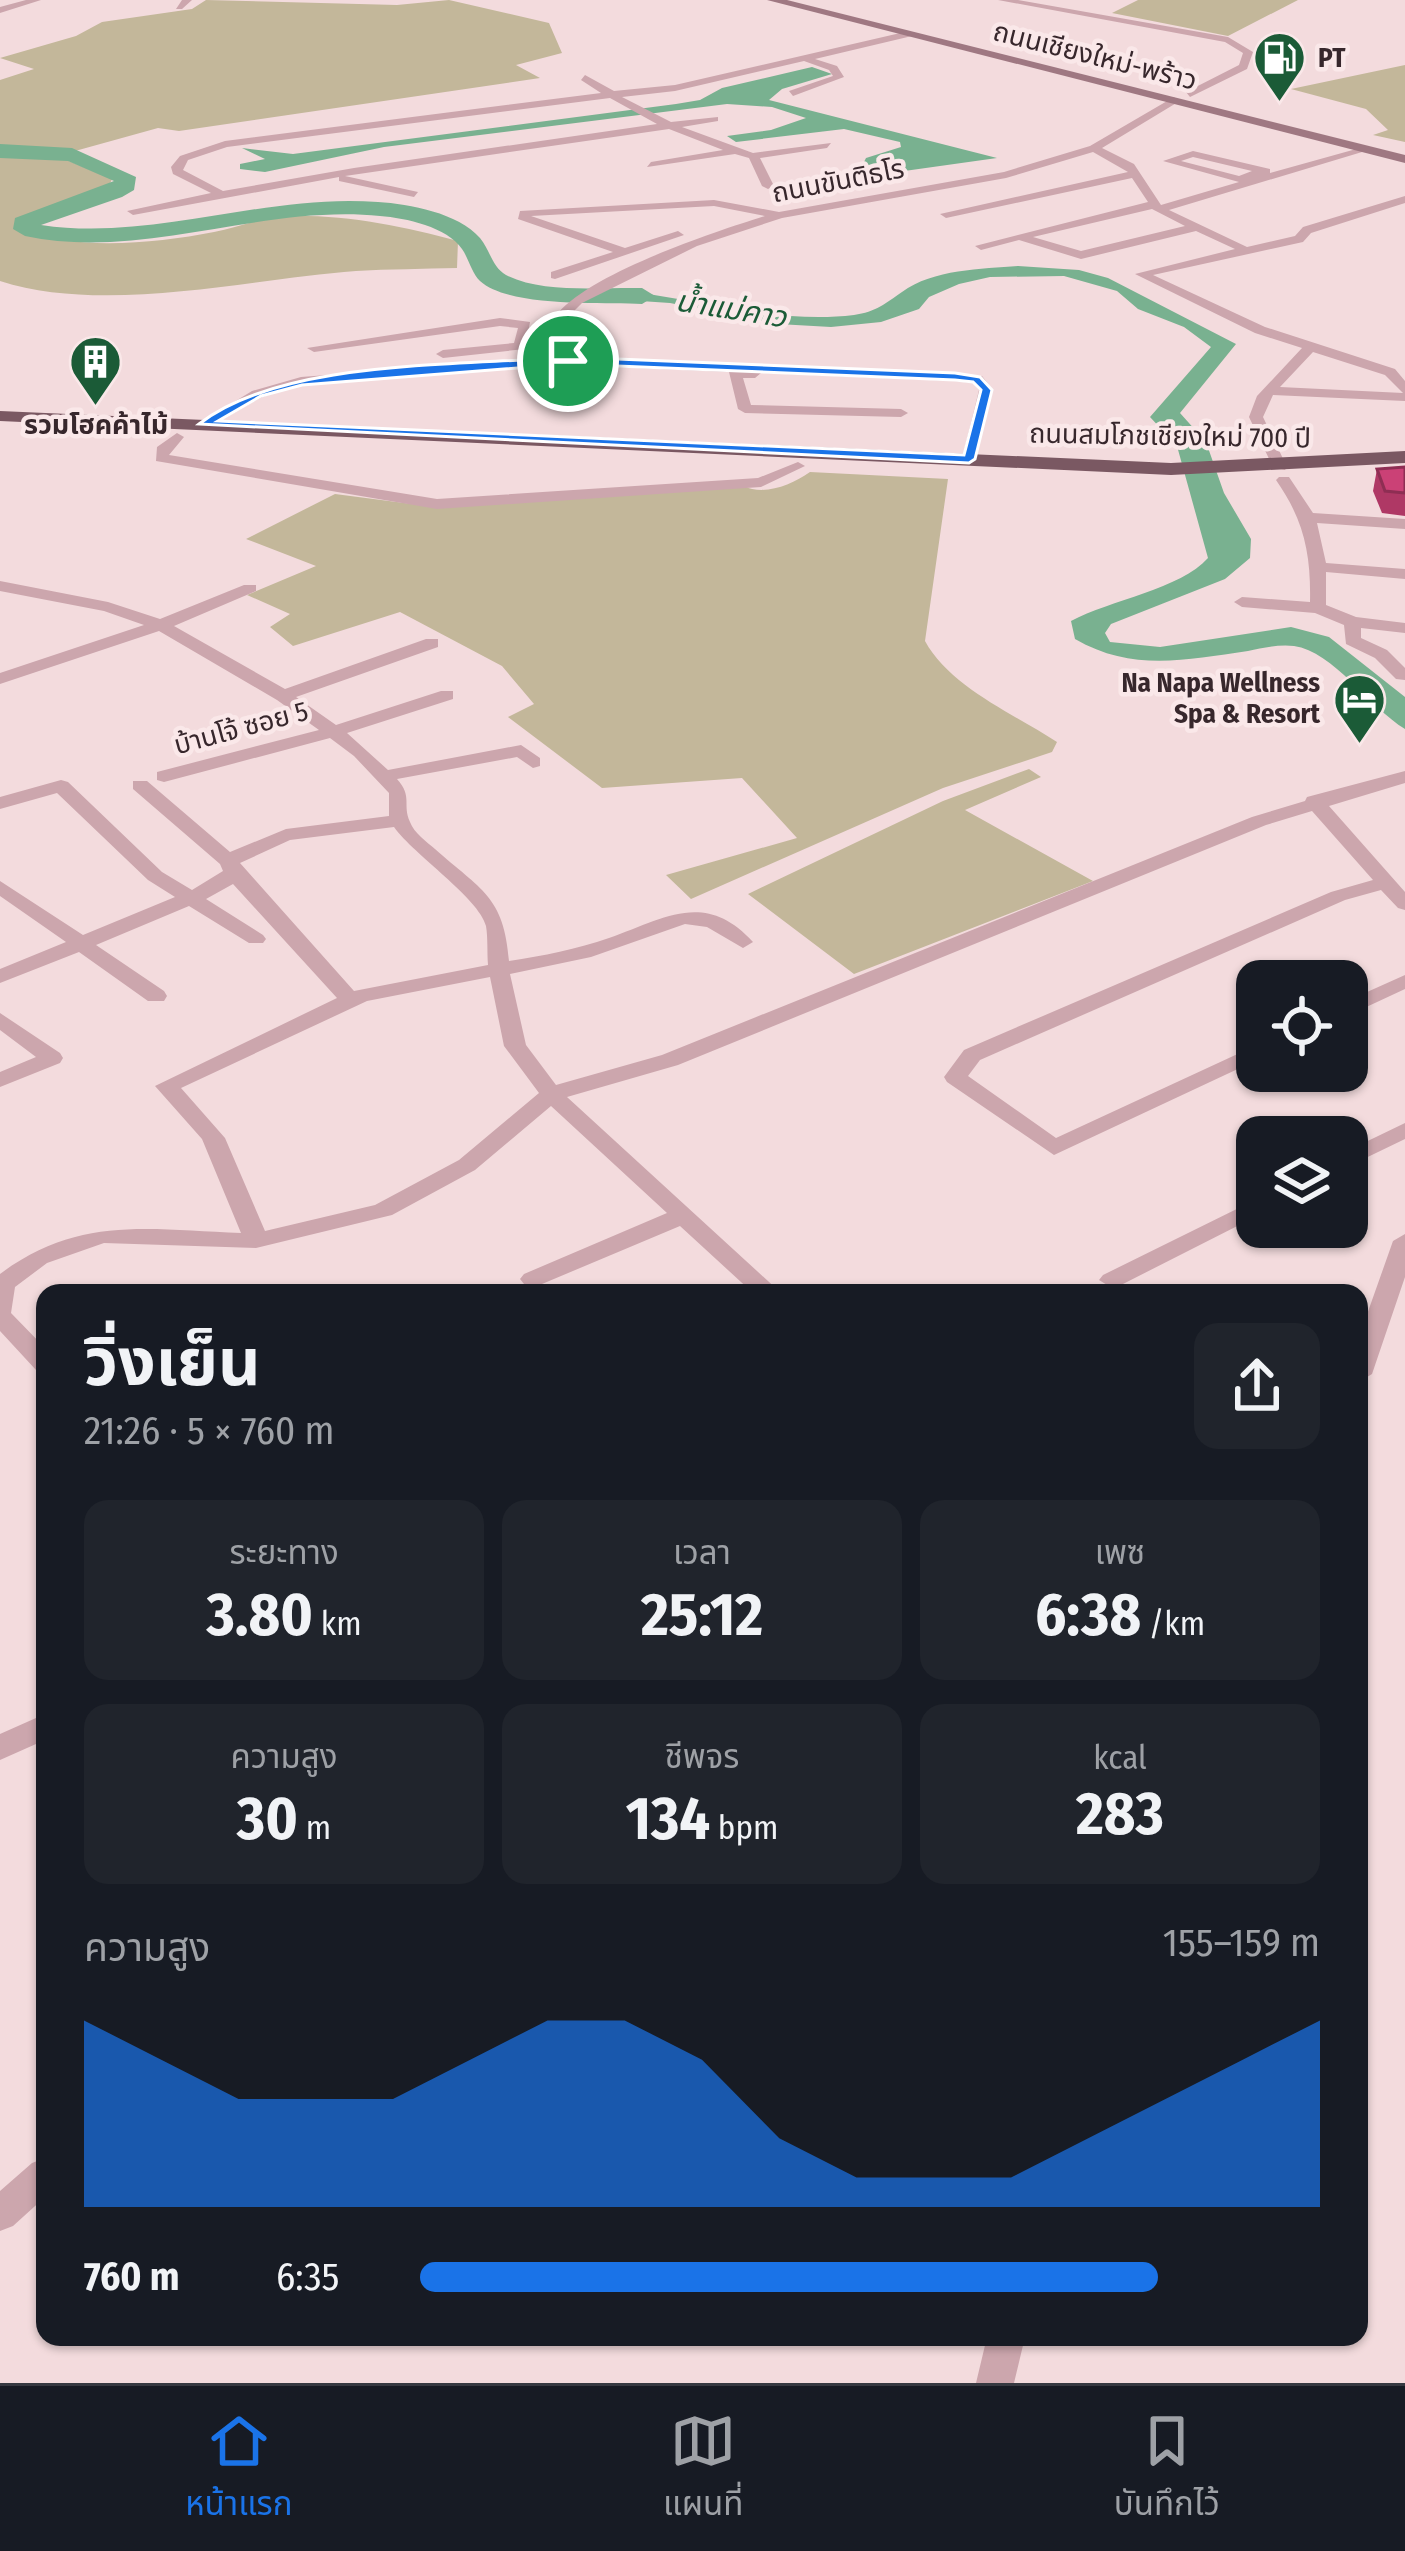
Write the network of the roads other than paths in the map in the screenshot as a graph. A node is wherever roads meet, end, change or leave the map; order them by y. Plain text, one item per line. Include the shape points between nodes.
1 (36, 0) edge
2 (772, 0) edge
3 (810, 0) edge
4 (1004, 0) edge
5 (0, 10) edge
6 (909, 34) junction
7 (805, 58) junction
8 (585, 78) dead end
9 (794, 93) dead end
10 (1190, 94) junction
11 (614, 96) junction
12 (1174, 100) junction
13 (714, 119) dead end
14 (666, 126) junction
15 (827, 145) dead end
16 (1094, 148) junction
17 (1405, 148) edge
18 (1367, 149) junction
19 (734, 151) junction
20 (753, 156) junction
21 (1405, 159) edge
22 (652, 165) dead end
23 (1266, 172) junction
24 (1136, 174) junction
25 (1280, 175) junction
26 (329, 176) junction
27 (1175, 178) dead end
28 (768, 186) dead end
29 (1244, 186) junction
30 (219, 194) junction
31 (414, 194) dead end
32 (1405, 199) edge
33 (1156, 206) junction
34 (760, 209) junction
35 (133, 211) dead end
36 (946, 214) dead end
37 (780, 215) junction
38 (1192, 228) junction
39 (1021, 237) junction
40 (980, 247) dead end
41 (1242, 248) junction
42 (624, 252) junction
43 (554, 275) dead end
44 (376, 339) junction
45 (1310, 347) junction
46 (314, 348) dead end
47 (384, 360) junction
48 (568, 361) junction
49 (1397, 369) edge
50 (833, 371) junction
51 (318, 379) junction
52 (1269, 391) junction
53 (1405, 393) edge
54 (901, 413) dead end
55 (0, 416) edge
56 (205, 424) junction
57 (0, 429) edge
58 (176, 437) junction
59 (1405, 458) edge
60 (969, 459) junction
61 (798, 466) junction
62 (1405, 472) edge
63 (1172, 474) junction
64 (1282, 474) junction
65 (1311, 518) junction
66 (1405, 524) edge
67 (1319, 567) junction
68 (1405, 574) edge
69 (0, 586) edge
70 (250, 588) dead end
71 (1242, 602) dead end
72 (1318, 608) junction
73 (1352, 622) junction
74 (161, 625) junction
75 (1405, 628) edge
76 (432, 643) dead end
77 (1402, 675) dead end
78 (0, 680) edge
79 (447, 695) dead end
80 (283, 696) junction
81 (333, 732) junction
82 (533, 762) dead end
83 (164, 776) dead end
84 (383, 776) junction
85 (1405, 777) edge
86 (140, 785) dead end
87 (1314, 801) junction
88 (0, 802) edge
89 (399, 821) junction
90 (232, 867) junction
91 (1385, 882) junction
92 (0, 887) edge
93 (192, 898) junction
94 (1405, 904) edge
95 (256, 939) dead end
96 (743, 942) dead end
97 (81, 944) junction
98 (499, 971) junction
99 (0, 977) edge
100 (1405, 982) edge
101 (156, 996) dead end
102 (1368, 999) edge
103 (351, 1001) junction
104 (0, 1020) edge
105 (1236, 1062) edge
106 (0, 1080) edge
107 (551, 1094) junction
108 (1405, 1130) edge
109 (1368, 1149) edge
110 (684, 1215) junction
111 (1236, 1217) edge
112 (256, 1241) junction
113 (1405, 1241) edge
114 (533, 1280) dead end
115 (1112, 1280) dead end
116 (758, 1284) edge
117 (0, 1313) edge
118 (1369, 1321) edge
119 (36, 1354) edge
120 (36, 1730) edge
121 (0, 1748) edge
122 (36, 2182) edge
123 (0, 2214) edge
124 (1004, 2346) edge
125 (995, 2383) edge

1 - 5 street
2 - 6 main road, ถนนเชียงใหม่-พร้าว
3 - 10 main road, ถนนเชียงใหม่-พร้าว
4 - 10 street via 1228,40 1248,52 1244,67
6 - 7 street
6 - 12 main road, ถนนเชียงใหม่-พร้าว
7 - 9 street via 839,77
7 - 11 street
8 - 11 street
10 - 12 main road
10 - 17 main road, ถนนเชียงใหม่-พร้าว
11 - 14 street
11 - 30 street via 225,144 177,166
12 - 16 street, ถนนขันติธโร
12 - 18 main road, ถนนเชียงใหม่-พร้าว
13 - 14 street
14 - 19 street
14 - 26 street
15 - 20 street
16 - 24 street
16 - 37 street, ถนนขันติธโร via 1006,175
18 - 21 main road, ถนนเชียงใหม่-พร้าว
18 - 25 street
19 - 20 street
19 - 22 street
20 - 28 street
23 - 23 street via 1239,179 1168,161 1193,154
23 - 25 street
24 - 33 street
24 - 36 street
25 - 29 street
26 - 30 street
26 - 31 street
27 - 29 street via 1195,172
29 - 33 street
30 - 35 street
32 - 41 street via 1299,239
33 - 38 street
33 - 39 street
34 - 37 street
34 - 42 street
34 - 42 street via 714,203 522,217
37 - 48 street, ถนนขันติธโร via 693,243 577,300 564,313
38 - 39 street via 1081,255
38 - 41 street
39 - 40 street
41 - 45 street via 1141,274
42 - 43 street
44 - 46 street
44 - 47 street
44 - 47 street via 500,322 525,326 520,346
45 - 49 street
45 - 52 street
47 - 51 street
48 - 50 street
48 - 51 street
49 - 53 street
50 - 54 street via 735,373 745,409
50 - 60 street via 985,383
51 - 56 street via 257,394
52 - 53 street
52 - 64 street via 1256,417
55 - 56 main road, ถนนสมโภชเชียงใหม่ 700 ปี
56 - 60 main road, ถนนสมโภชเชียงใหม่ 700 ปี
57 - 58 main road, ถนนสมโภชเชียงใหม่ 700 ปี
58 - 61 main road, ถนนสมโภชเชียงใหม่ 700 ปี
58 - 61 street via 161,458 437,504 761,482
59 - 64 main road, ถนนสมโภชเชียงใหม่ 700 ปี
60 - 63 main road, ถนนสมโภชเชียงใหม่ 700 ปี
61 - 63 main road, ถนนสมโภชเชียงใหม่ 700 ปี
62 - 64 main road, ถนนสมโภชเชียงใหม่ 700 ปี
63 - 64 main road, ถนนสมโภชเชียงใหม่ 700 ปี
64 - 65 street
65 - 66 street
65 - 67 street
67 - 68 street
67 - 72 street
69 - 74 street
70 - 74 street
71 - 72 street
72 - 73 street
73 - 75 street
73 - 77 street via 1352,640
74 - 78 street
74 - 80 street
76 - 80 street
79 - 81 street, บ้านโจ้ ซอย 5
80 - 81 street
81 - 83 street, บ้านโจ้ ซอย 5
81 - 84 street
82 - 84 street via 521,751
84 - 89 street via 398,792
85 - 87 street
86 - 90 street
87 - 91 street
87 - 107 street via 670,1060
88 - 93 street via 61,786 154,876
89 - 90 street via 296,835 242,850
89 - 98 street via 488,907
90 - 93 street
90 - 103 street
91 - 94 street
91 - 105 street via 972,1054 955,1077 1054,1148
92 - 97 street
93 - 95 street
93 - 97 street
96 - 98 street via 691,916
97 - 99 street
97 - 101 street
98 - 103 street
98 - 107 street via 514,1046
100 - 102 street
103 - 112 street via 166,1086 217,1136
104 - 106 street via 52,1058
107 - 110 street
107 - 112 street via 467,1166 428,1188 383,1210
108 - 109 street
110 - 114 street
110 - 116 street
111 - 115 street
112 - 117 street via 102,1235 38,1258 3,1284
113 - 118 street
117 - 119 street
120 - 121 street
122 - 123 street
124 - 125 street

